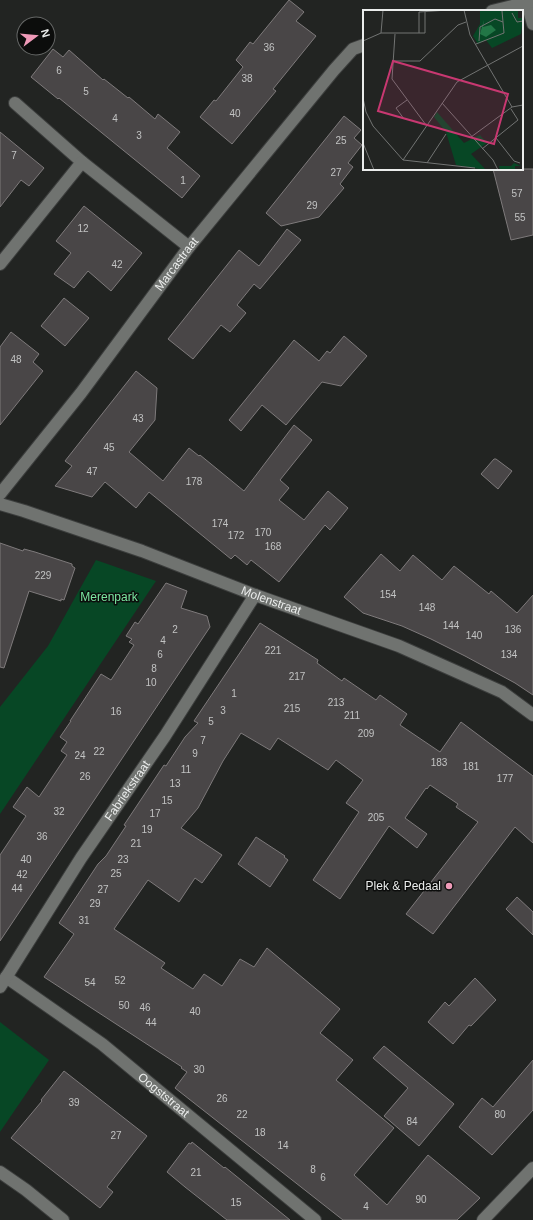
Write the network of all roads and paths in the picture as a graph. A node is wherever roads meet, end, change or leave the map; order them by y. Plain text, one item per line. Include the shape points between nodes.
1 (530, 2) edge
2 (496, 10) edge
3 (533, 24) edge
4 (363, 44) edge
5 (15, 103) dead end
6 (82, 162) junction
7 (189, 247) junction
8 (0, 264) edge
9 (0, 494) edge
10 (0, 504) edge
11 (255, 595) junction
12 (533, 715) edge
13 (3, 982) edge
14 (533, 1168) edge
15 (0, 1172) edge
16 (63, 1220) edge
17 (316, 1220) edge
18 (483, 1220) edge

1 - 2 street
1 - 3 street
4 - 7 street, Marcastraat via 353,49 334,70
5 - 6 street
6 - 7 street
6 - 8 street
7 - 9 street, Marcastraat via 81,393
10 - 11 street, Molenstraat via 142,551
11 - 12 street, Molenstraat via 399,646 502,692
11 - 13 street, Fabriekstraat via 165,736 81,858
13 - 17 street, Oogststraat via 102,1044
14 - 18 street
15 - 16 street

